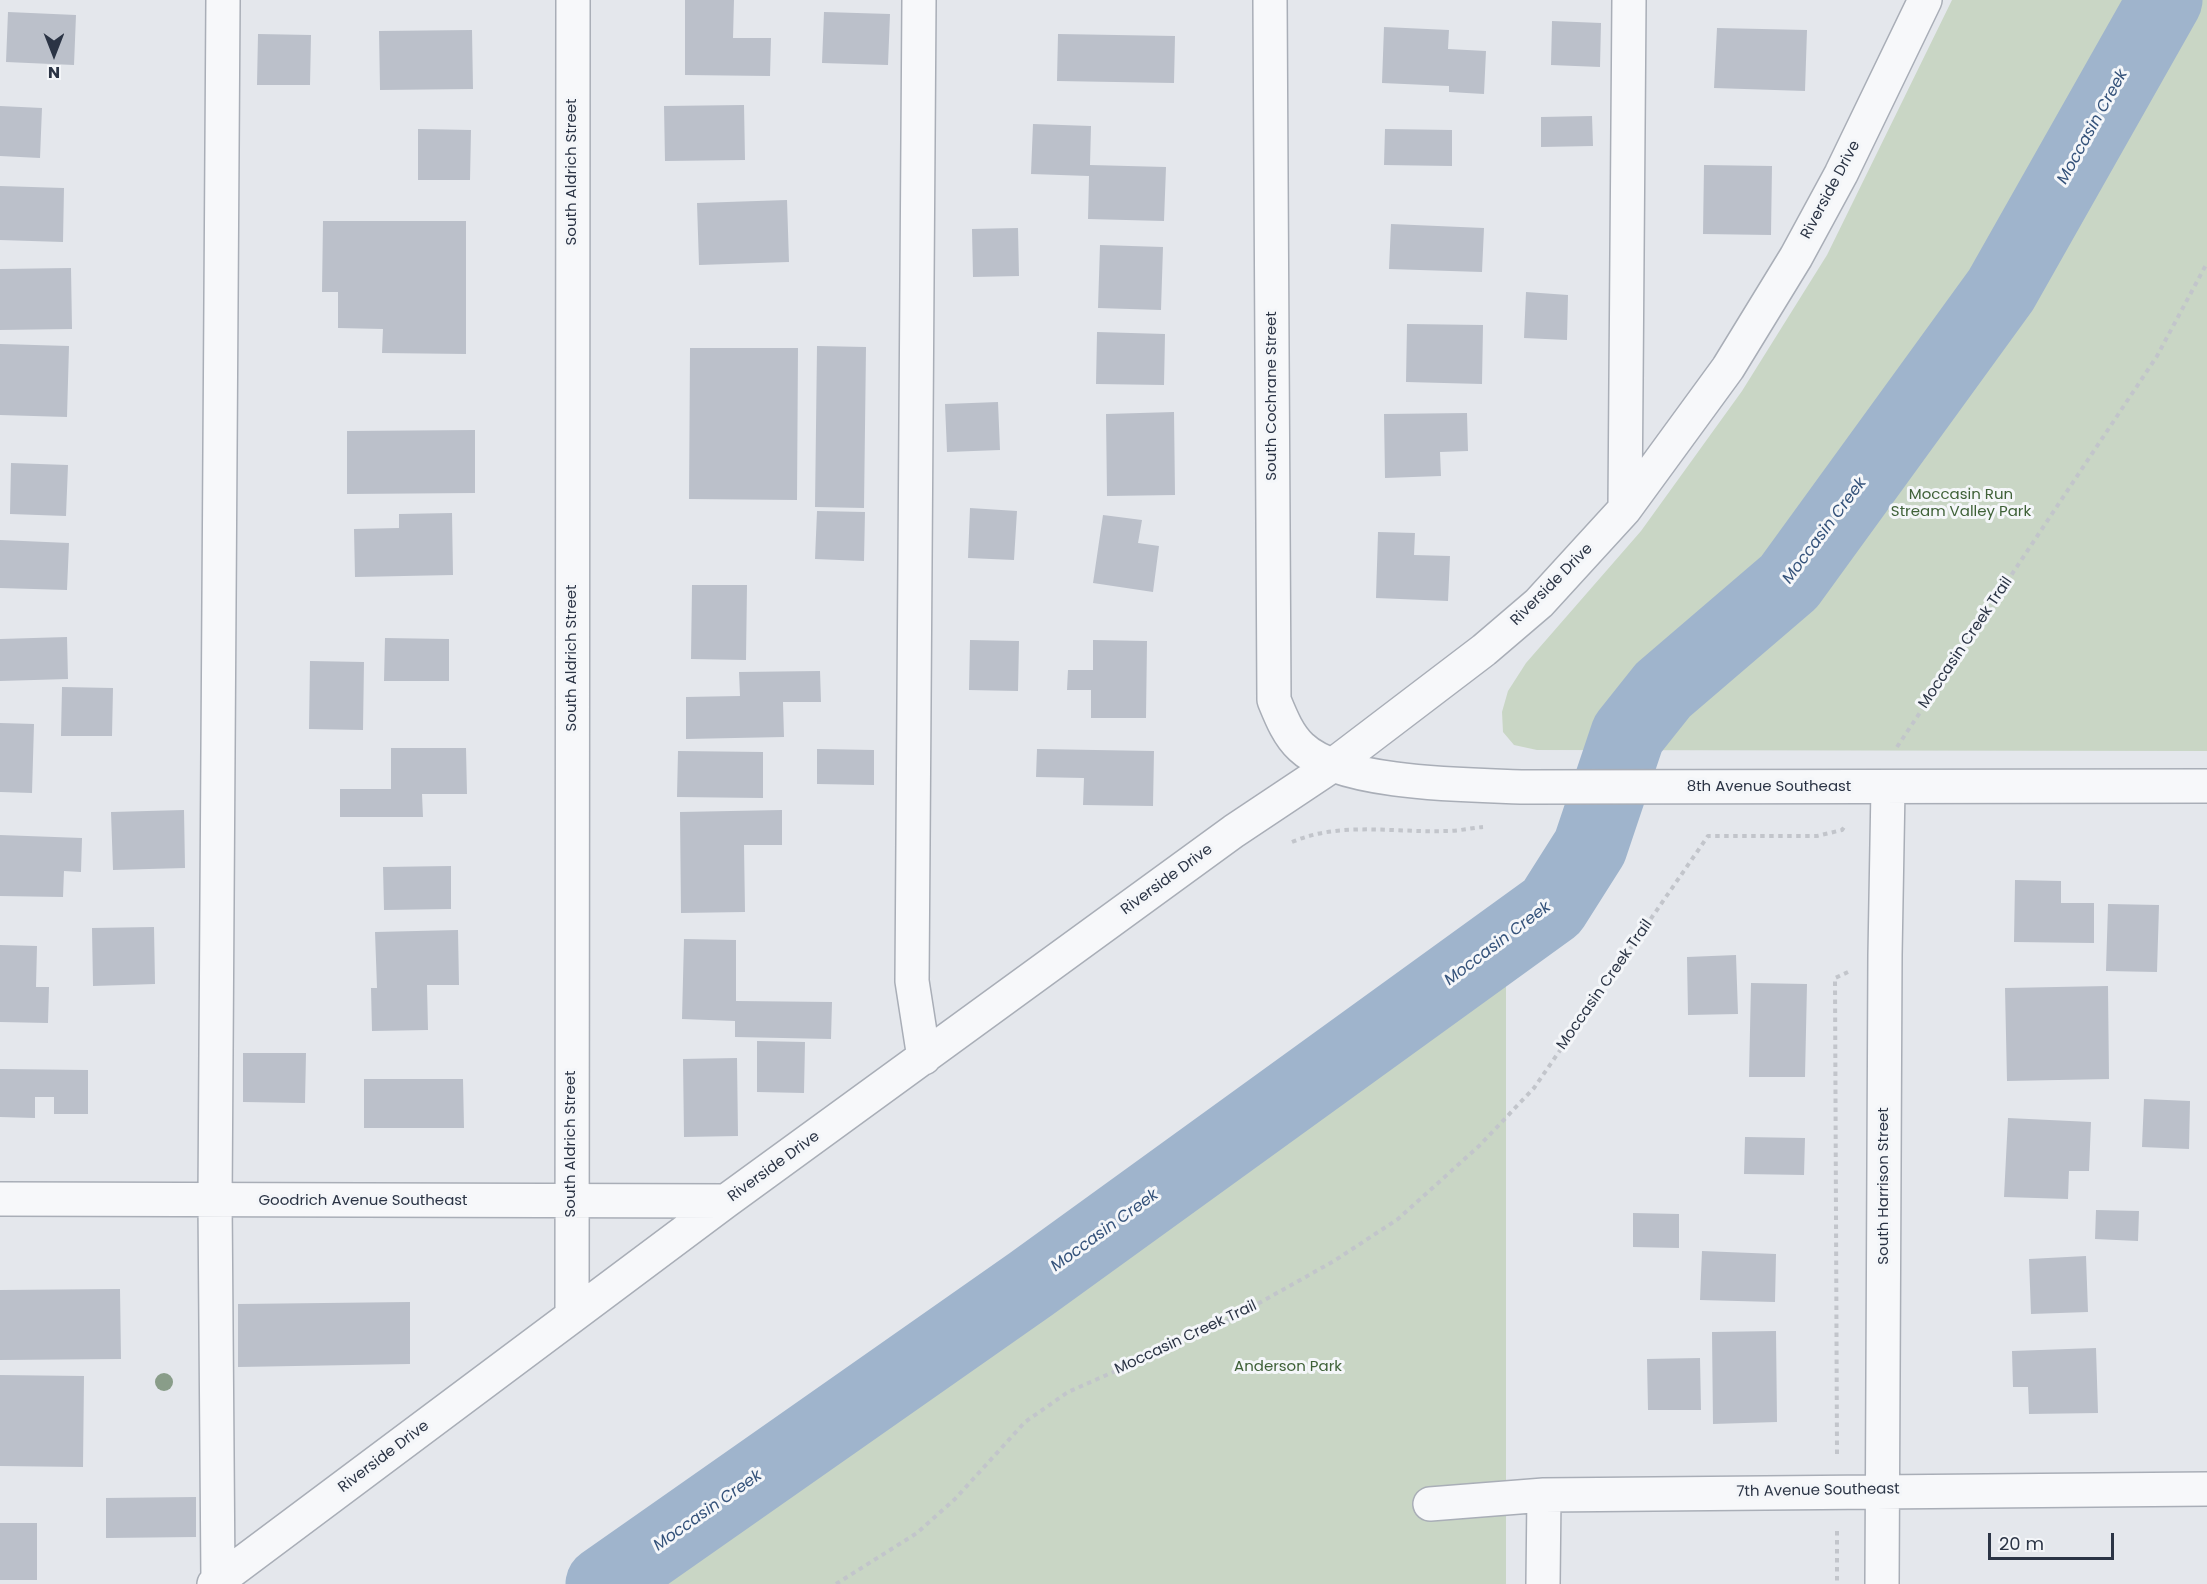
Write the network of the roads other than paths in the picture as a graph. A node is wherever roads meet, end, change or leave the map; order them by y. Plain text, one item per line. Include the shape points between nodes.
1 (223, 0) edge
2 (573, 0) edge
3 (919, 0) edge
4 (1270, 0) edge
5 (1629, 0) edge
6 (1925, 0) edge
7 (1625, 508) junction
8 (1333, 765) junction
9 (2207, 786) edge
10 (1880, 788) junction
11 (924, 1059) junction
12 (0, 1199) edge
13 (214, 1200) junction
14 (726, 1201) junction
15 (571, 1202) junction
16 (572, 1316) junction
17 (2207, 1489) edge
18 (1882, 1490) junction
19 (1544, 1495) junction
20 (1430, 1504) dead end
21 (216, 1583) edge
22 (1544, 1584) edge
23 (1882, 1584) edge

1 - 13 street
2 - 15 street, South Aldrich Street
3 - 11 street via 912,981
4 - 8 street, South Cochrane Street via 1274,700 1285,725 1302,748
5 - 7 street
6 - 7 street, Riverside Drive via 1796,257 1728,368
7 - 8 street, Riverside Drive via 1539,603
8 - 10 street, 8th Avenue Southeast via 1447,784
8 - 11 street, Riverside Drive via 1234,831
9 - 10 street, 8th Avenue Southeast
10 - 18 street, South Harrison Street via 1885,955
11 - 14 street, Riverside Drive
12 - 13 street, Goodrich Avenue Southeast
13 - 15 street, Goodrich Avenue Southeast
13 - 21 street
14 - 15 street, Goodrich Avenue Southeast
14 - 16 street, Riverside Drive
15 - 16 street, South Aldrich Street
16 - 21 street, Riverside Drive
17 - 18 street, 7th Avenue Southeast
18 - 19 street, 7th Avenue Southeast
18 - 23 street, South Harrison Street
19 - 20 street, 7th Avenue Southeast
19 - 22 street

